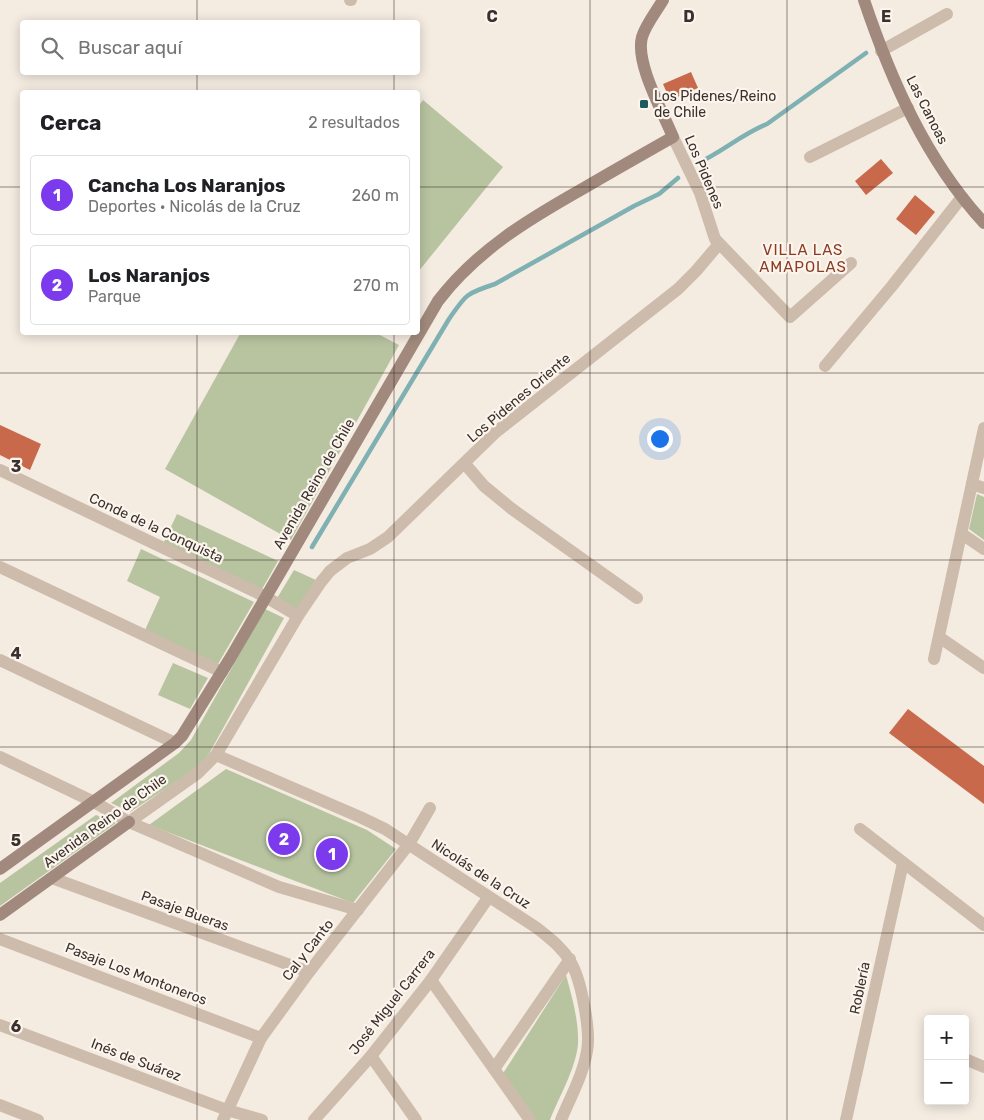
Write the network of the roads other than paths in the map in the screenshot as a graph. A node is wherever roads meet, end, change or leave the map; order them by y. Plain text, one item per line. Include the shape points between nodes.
1 (664, 0) edge
2 (864, 0) edge
3 (947, 14) dead end
4 (881, 51) junction
5 (908, 108) junction
6 (673, 137) junction
7 (810, 157) dead end
8 (962, 197) junction
9 (984, 223) edge
10 (719, 244) junction
11 (851, 263) dead end
12 (420, 332) edge
13 (418, 335) edge
14 (825, 366) dead end
15 (984, 428) edge
16 (464, 464) junction
17 (0, 470) edge
18 (978, 486) edge
19 (962, 534) junction
20 (984, 549) edge
21 (0, 567) edge
22 (266, 597) junction
23 (638, 598) dead end
24 (298, 616) junction
25 (939, 637) junction
26 (934, 659) dead end
27 (0, 660) edge
28 (984, 668) edge
29 (222, 672) junction
30 (175, 744) junction
31 (216, 756) junction
32 (0, 757) edge
33 (94, 802) junction
34 (430, 808) dead end
35 (128, 822) junction
36 (860, 829) dead end
37 (408, 844) junction
38 (3, 862) edge
39 (903, 862) junction
40 (52, 878) junction
41 (488, 898) junction
42 (358, 910) junction
43 (0, 915) edge
44 (984, 925) edge
45 (0, 939) edge
46 (570, 959) junction
47 (308, 972) junction
48 (431, 980) junction
49 (0, 1025) edge
50 (262, 1038) junction
51 (371, 1056) junction
52 (967, 1060) edge
53 (984, 1067) edge
54 (494, 1069) junction
55 (0, 1106) edge
56 (225, 1115) edge
57 (38, 1120) edge
58 (262, 1120) edge
59 (314, 1120) edge
60 (416, 1120) edge
61 (530, 1120) edge
62 (561, 1120) edge
63 (846, 1120) edge

1 - 6 street, Los Pidenes via 644,30 640,53
2 - 4 street, Las Canoas
3 - 4 street
4 - 5 street, Las Canoas
5 - 7 street
5 - 8 street, Las Canoas via 946,177
6 - 10 street, Los Pidenes via 700,193 712,233
6 - 12 street, Avenida Reino de Chile via 511,232 454,281
8 - 9 street, Las Canoas
8 - 14 street
10 - 11 street, Los Pidenes via 790,317
10 - 16 street, Los Pidenes Oriente via 678,289 526,407
13 - 22 street, Avenida Reino de Chile
15 - 18 street
16 - 23 street via 512,509
16 - 24 street, Los Pidenes Oriente via 388,537 347,558 330,571
17 - 22 street, Conde de la Conquista
18 - 19 street
19 - 20 street
19 - 25 street
21 - 29 street
22 - 24 street, Conde de la Conquista
22 - 29 street, Avenida Reino de Chile
24 - 31 street, Avenida Reino de Chile
25 - 26 street
25 - 28 street
27 - 30 street
29 - 30 street, Avenida Reino de Chile
30 - 33 street, Avenida Reino de Chile
31 - 35 street, Avenida Reino de Chile via 198,773
31 - 37 street, Nicolás de la Cruz via 360,817
32 - 33 street
33 - 35 street
33 - 38 street, Avenida Reino de Chile
34 - 37 street, Cal y Canto
35 - 40 street, Avenida Reino de Chile
35 - 42 street via 279,887
36 - 39 street
37 - 41 street, Nicolás de la Cruz
37 - 42 street, Cal y Canto
39 - 44 street
39 - 63 street, Roblería
40 - 43 street, Avenida Reino de Chile
40 - 47 street, Pasaje Bueras
41 - 46 street, Nicolás de la Cruz via 537,928
41 - 48 street, José Miguel Carrera
42 - 47 street, Cal y Canto
45 - 50 street, Pasaje Los Montoneros
46 - 54 street
46 - 62 street, Nicolás de la Cruz via 583,1000 587,1050
47 - 50 street, Cal y Canto
48 - 51 street, José Miguel Carrera
48 - 54 street
49 - 56 street, Inés de Suárez
50 - 56 street, Cal y Canto
51 - 59 street, José Miguel Carrera
51 - 60 street
52 - 53 street
54 - 61 street
55 - 57 street
56 - 58 street, Inés de Suárez

